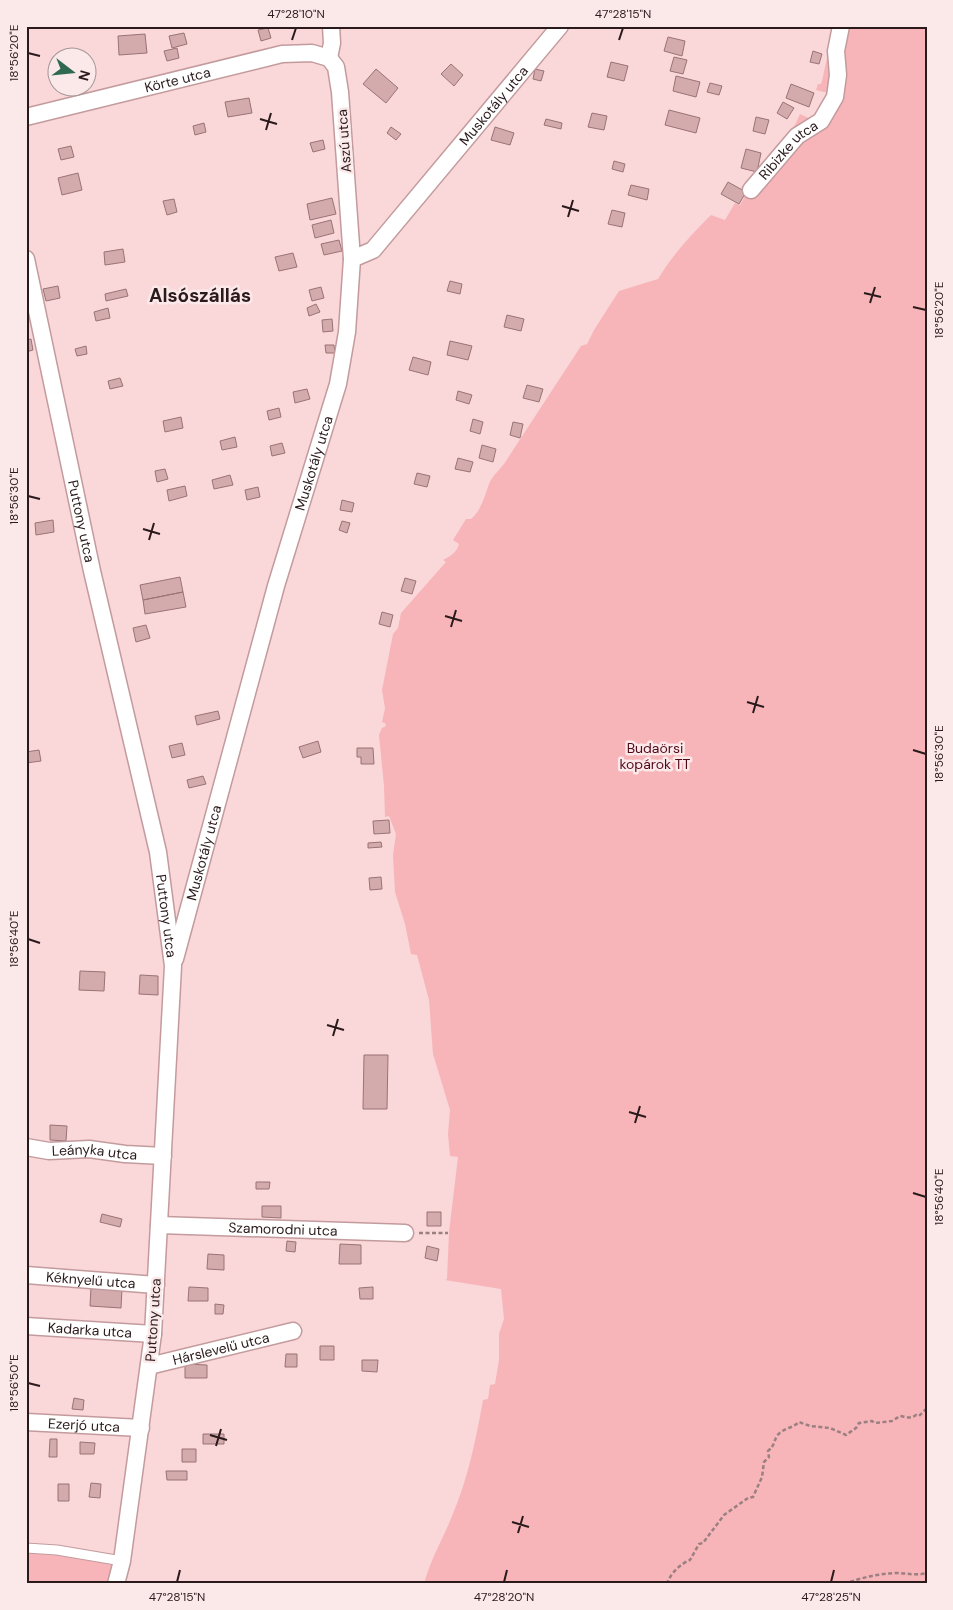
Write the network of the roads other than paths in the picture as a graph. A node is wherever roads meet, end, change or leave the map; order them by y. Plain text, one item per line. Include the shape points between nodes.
1 (331, 26) edge
2 (560, 26) edge
3 (841, 26) edge
4 (329, 58) junction
5 (26, 116) edge
6 (751, 190) dead end
7 (352, 259) junction
8 (26, 260) edge
9 (29, 286) edge
10 (173, 966) junction
11 (26, 1146) edge
12 (163, 1156) junction
13 (159, 1225) junction
14 (406, 1234) road end
15 (26, 1275) edge
16 (156, 1285) junction
17 (26, 1326) edge
18 (293, 1332) dead end
19 (153, 1334) junction
20 (149, 1366) junction
21 (26, 1422) edge
22 (141, 1428) junction
23 (26, 1548) edge
24 (122, 1561) junction
25 (116, 1584) edge

1 - 4 street, Aszú utca
2 - 7 street, Muskotály utca via 373,250
3 - 6 street, Ribizke utca via 836,51 838,75 835,97 822,121 797,136
4 - 5 street, Körte utca via 312,53 282,54
4 - 7 street, Aszú utca via 336,67 340,92
7 - 10 street, Muskotály utca via 347,332 338,384 276,586
8 - 9 street, Puttony utca
9 - 10 street, Puttony utca via 158,852
10 - 12 street, Puttony utca
11 - 12 street, Leányka utca via 49,1151 89,1149
12 - 13 street, Puttony utca
13 - 14 street, Szamorodni utca
13 - 16 street, Puttony utca
15 - 16 street, Kéknyelű utca
16 - 19 street, Puttony utca
17 - 19 street, Kadarka utca
18 - 20 street, Hárslevelű utca
19 - 20 street, Puttony utca
20 - 22 street, Puttony utca
21 - 22 street, Ezerjó utca
22 - 24 street, Puttony utca
23 - 24 lane
24 - 25 street, Puttony utca

